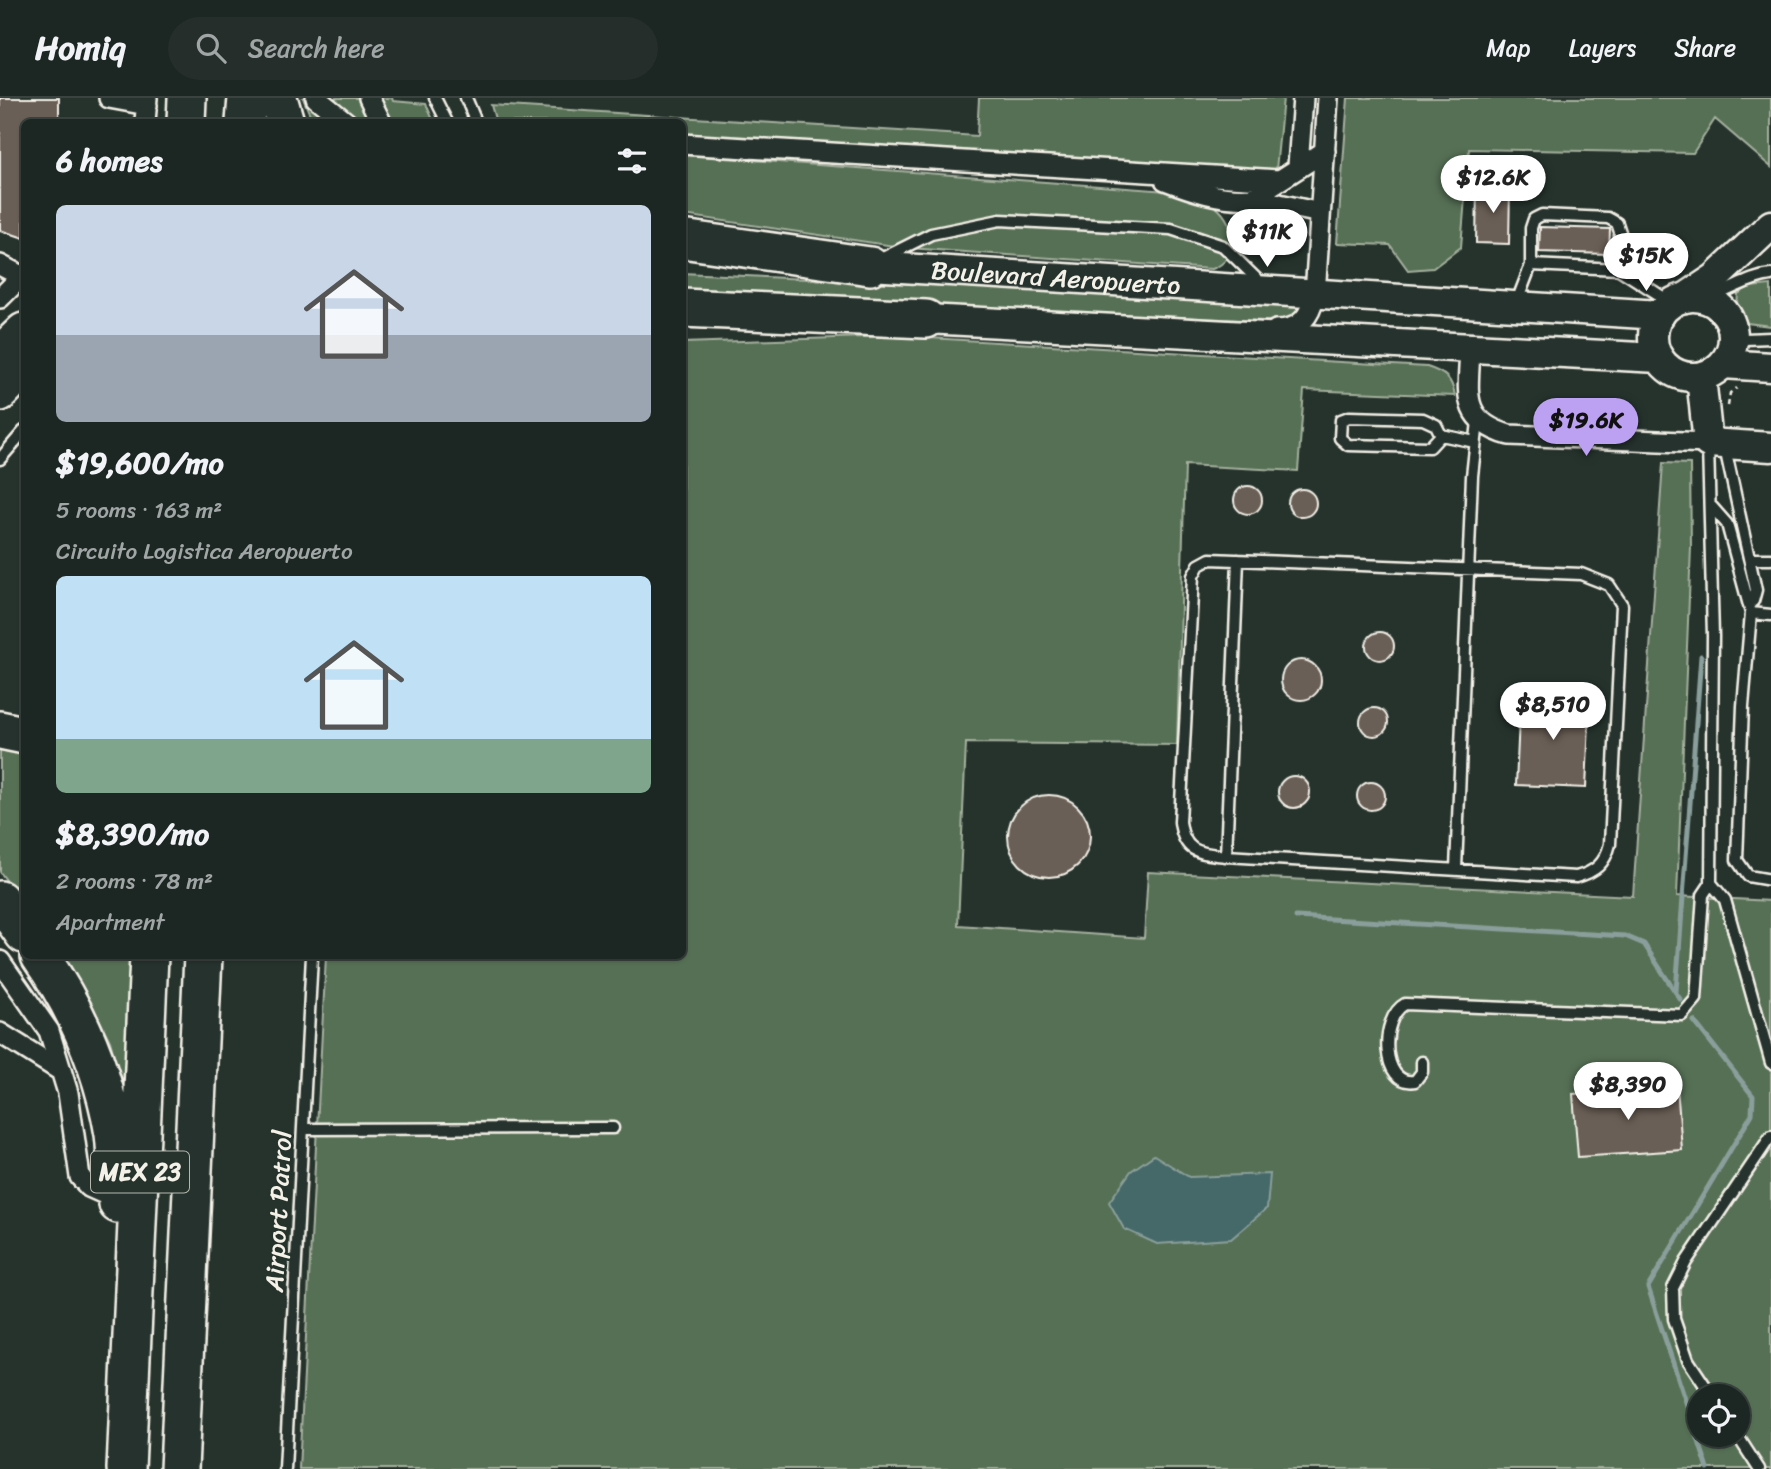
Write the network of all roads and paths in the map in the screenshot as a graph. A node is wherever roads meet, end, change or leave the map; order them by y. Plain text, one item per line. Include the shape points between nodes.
1 (108, 98) edge
2 (187, 98) edge
3 (247, 98) edge
4 (278, 98) edge
5 (316, 98) edge
6 (369, 98) edge
7 (435, 98) edge
8 (466, 98) edge
9 (1303, 98) edge
10 (1328, 98) edge
11 (146, 109) edge
12 (186, 119) edge
13 (246, 119) edge
14 (284, 119) edge
15 (342, 119) edge
16 (380, 119) edge
17 (446, 119) edge
18 (475, 119) edge
19 (686, 144) edge
20 (1325, 151) junction
21 (1298, 166) junction
22 (1144, 172) junction
23 (1280, 180) junction
24 (1252, 198) junction
25 (1320, 213) junction
26 (1771, 225) edge
27 (686, 240) edge
28 (686, 258) edge
29 (0, 265) edge
30 (1531, 265) junction
31 (870, 266) junction
32 (1619, 269) junction
33 (21, 274) edge
34 (1770, 275) edge
35 (21, 277) edge
36 (1270, 293) junction
37 (1315, 295) junction
38 (0, 298) edge
39 (1679, 304) junction
40 (1516, 306) junction
41 (686, 308) edge
42 (926, 319) junction
43 (1031, 323) junction
44 (686, 327) edge
45 (21, 335) edge
46 (1769, 337) edge
47 (1470, 347) junction
48 (0, 355) edge
49 (1659, 358) junction
50 (1771, 367) edge
51 (21, 370) edge
52 (1723, 371) junction
53 (0, 392) edge
54 (1728, 415) dead end
55 (1478, 421) junction
56 (21, 435) edge
57 (1441, 435) junction
58 (1475, 442) junction
59 (1716, 444) junction
60 (1771, 447) edge
61 (0, 459) edge
62 (1712, 507) junction
63 (1751, 559) junction
64 (1771, 559) edge
65 (1238, 560) junction
66 (1468, 570) junction
67 (1750, 608) junction
68 (1771, 615) edge
69 (1226, 856) junction
70 (1456, 869) junction
71 (1771, 880) edge
72 (1711, 883) junction
73 (0, 900) edge
74 (21, 930) edge
75 (42, 959) edge
76 (149, 959) edge
77 (203, 959) edge
78 (312, 959) edge
79 (0, 961) edge
80 (0, 1033) edge
81 (1422, 1062) dead end
82 (1771, 1063) edge
83 (61, 1071) junction
84 (612, 1128) dead end
85 (303, 1129) junction
86 (1771, 1136) edge
87 (118, 1200) junction
88 (134, 1330) junction
89 (1704, 1384) edge
90 (131, 1388) junction
91 (1745, 1447) edge
92 (110, 1469) edge
93 (126, 1469) edge
94 (179, 1469) edge
95 (285, 1469) edge
96 (1759, 1469) edge

1 - 11 street
2 - 12 highway
3 - 13 highway
4 - 14 highway
5 - 15 street
6 - 16 street
7 - 17 lane
8 - 18 lane
9 - 21 street
10 - 20 street
19 - 22 street
20 - 21 street
20 - 25 street
21 - 23 street
22 - 23 street
22 - 24 street via 1217,196
23 - 24 street
24 - 25 street
25 - 37 street
26 - 39 street via 1715,278
27 - 31 highway
28 - 31 highway
29 - 33 street
30 - 32 lane
30 - 32 lane via 1534,219 1576,215 1617,223
30 - 40 lane
31 - 36 street, Boulevard Aeropuerto
31 - 36 lane via 931,234 1000,220 1171,229 1223,246
32 - 39 lane
34 - 39 lane via 1749,278 1716,295
35 - 38 street
36 - 37 street, Boulevard Aeropuerto
37 - 40 street, Boulevard Aeropuerto
37 - 43 street via 1304,321 1290,329 1059,318
39 - 40 street, Boulevard Aeropuerto
39 - 49 street via 1653,337
39 - 52 street via 1721,308 1729,318 1734,337
41 - 42 highway
42 - 43 street, Boulevard Aeropuerto
42 - 44 highway
43 - 47 street, Boulevard Aeropuerto
45 - 48 highway
46 - 52 lane via 1745,339
47 - 49 street, Boulevard Aeropuerto
47 - 55 street via 1469,402
49 - 52 street via 1677,374
50 - 52 street
51 - 53 highway
52 - 54 path via 1730,393
52 - 59 street
55 - 58 lane
55 - 59 street via 1509,435
56 - 61 lane
57 - 57 lane via 1430,447 1348,445 1339,433 1341,420 1349,417 1423,419 1436,425
57 - 58 lane
58 - 66 lane
59 - 60 street
59 - 62 lane
59 - 63 lane
62 - 67 lane via 1727,524
62 - 72 lane
63 - 64 lane
63 - 67 lane via 1756,590
65 - 66 lane
65 - 69 lane
65 - 69 lane via 1210,559 1199,565 1193,576 1180,822 1181,835 1190,849
66 - 70 lane
66 - 70 lane via 1581,574 1609,585 1622,606 1610,844 1604,862 1576,877
67 - 68 lane
67 - 71 lane via 1737,860 1748,876
69 - 70 lane
72 - 81 lane via 1703,895 1696,999 1682,1015 1405,1004 1394,1012 1388,1025 1392,1070 1406,1082 1415,1081
72 - 82 lane via 1725,900
73 - 74 highway
75 - 87 highway via 76,1015 103,1084 114,1136
76 - 88 highway, MEX 23
77 - 94 highway, MEX 23
78 - 85 lane, Airport Patrol
79 - 83 street via 49,1031
80 - 83 street
83 - 87 street via 71,1105 80,1177 89,1187
84 - 85 lane
85 - 95 lane, Airport Patrol
86 - 89 lane via 1673,1288 1674,1318 1688,1360
87 - 88 highway
88 - 90 highway, MEX 23
90 - 92 highway
90 - 93 highway, MEX 23
91 - 96 lane

